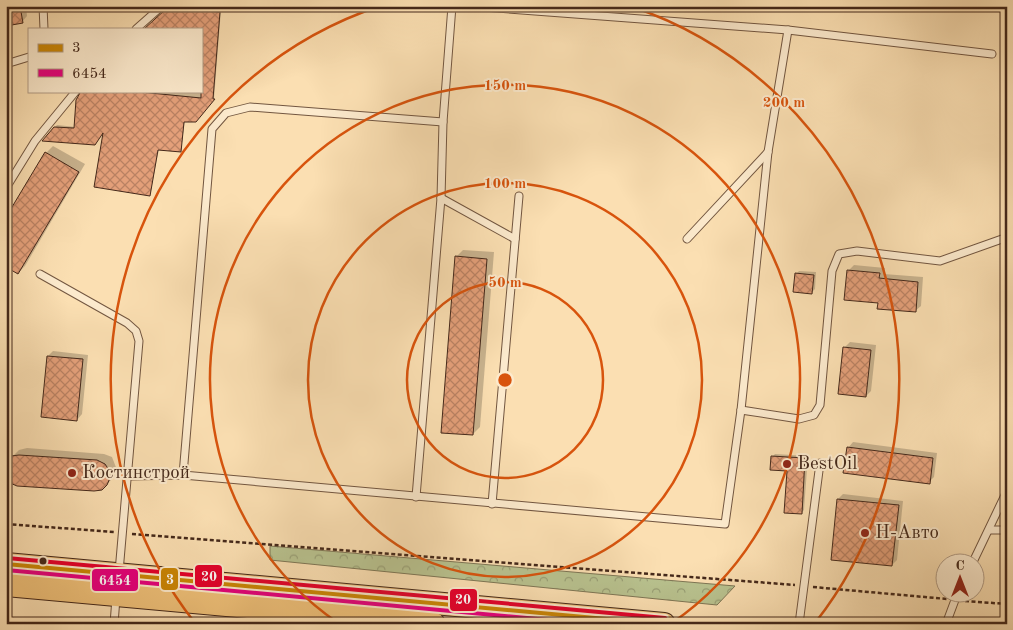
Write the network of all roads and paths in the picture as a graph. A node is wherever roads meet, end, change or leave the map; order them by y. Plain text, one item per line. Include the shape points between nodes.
1 (43, 6) edge
2 (162, 6) edge
3 (452, 6) edge
4 (469, 6) edge
5 (44, 28) edge
6 (137, 28) edge
7 (788, 30) junction
8 (992, 54) dead end
9 (28, 57) edge
10 (6, 64) edge
11 (75, 92) edge
12 (443, 122) junction
13 (768, 152) junction
14 (6, 188) edge
15 (519, 196) dead end
16 (441, 198) junction
17 (515, 239) junction
18 (687, 239) dead end
19 (1007, 240) edge
20 (40, 274) dead end
21 (741, 410) junction
22 (820, 463) dead end
23 (183, 475) junction
24 (129, 476) junction
25 (1006, 493) edge
26 (416, 497) junction
27 (492, 504) junction
28 (6, 524) edge
29 (990, 530) junction
30 (1007, 530) edge
31 (118, 533) dead end
32 (130, 534) dead end
33 (978, 552) edge
34 (6, 564) edge
35 (786, 584) dead end
36 (6, 585) edge
37 (117, 585) junction
38 (825, 588) dead end
39 (936, 599) edge
40 (954, 602) edge
41 (983, 602) edge
42 (1007, 604) edge
43 (6, 618) edge
44 (343, 620) edge
45 (47, 624) edge
46 (114, 624) edge
47 (434, 624) edge
48 (664, 624) edge
49 (799, 624) edge
50 (946, 624) edge

1 - 5 lane
2 - 6 lane
3 - 12 lane
4 - 7 lane
7 - 8 lane
7 - 13 lane
9 - 10 lane
11 - 14 lane via 35,141
12 - 16 lane
12 - 23 lane via 250,107 226,113 212,129
13 - 18 lane
13 - 21 lane
15 - 17 lane
16 - 17 lane
16 - 26 lane
17 - 27 lane
19 - 21 lane via 940,261 857,251 839,254 832,271 820,405 814,415 800,419
20 - 24 lane via 136,331 139,341
21 - 27 lane via 725,524
22 - 49 lane
23 - 24 lane
23 - 26 lane
24 - 37 lane
25 - 29 lane
26 - 27 lane
28 - 31 path
29 - 30 lane
29 - 33 lane
32 - 35 path
34 - 37 main road
36 - 37 main road
37 - 44 main road
37 - 46 lane
37 - 48 main road
38 - 39 path
40 - 50 lane
41 - 42 path
43 - 45 path
44 - 47 main road

